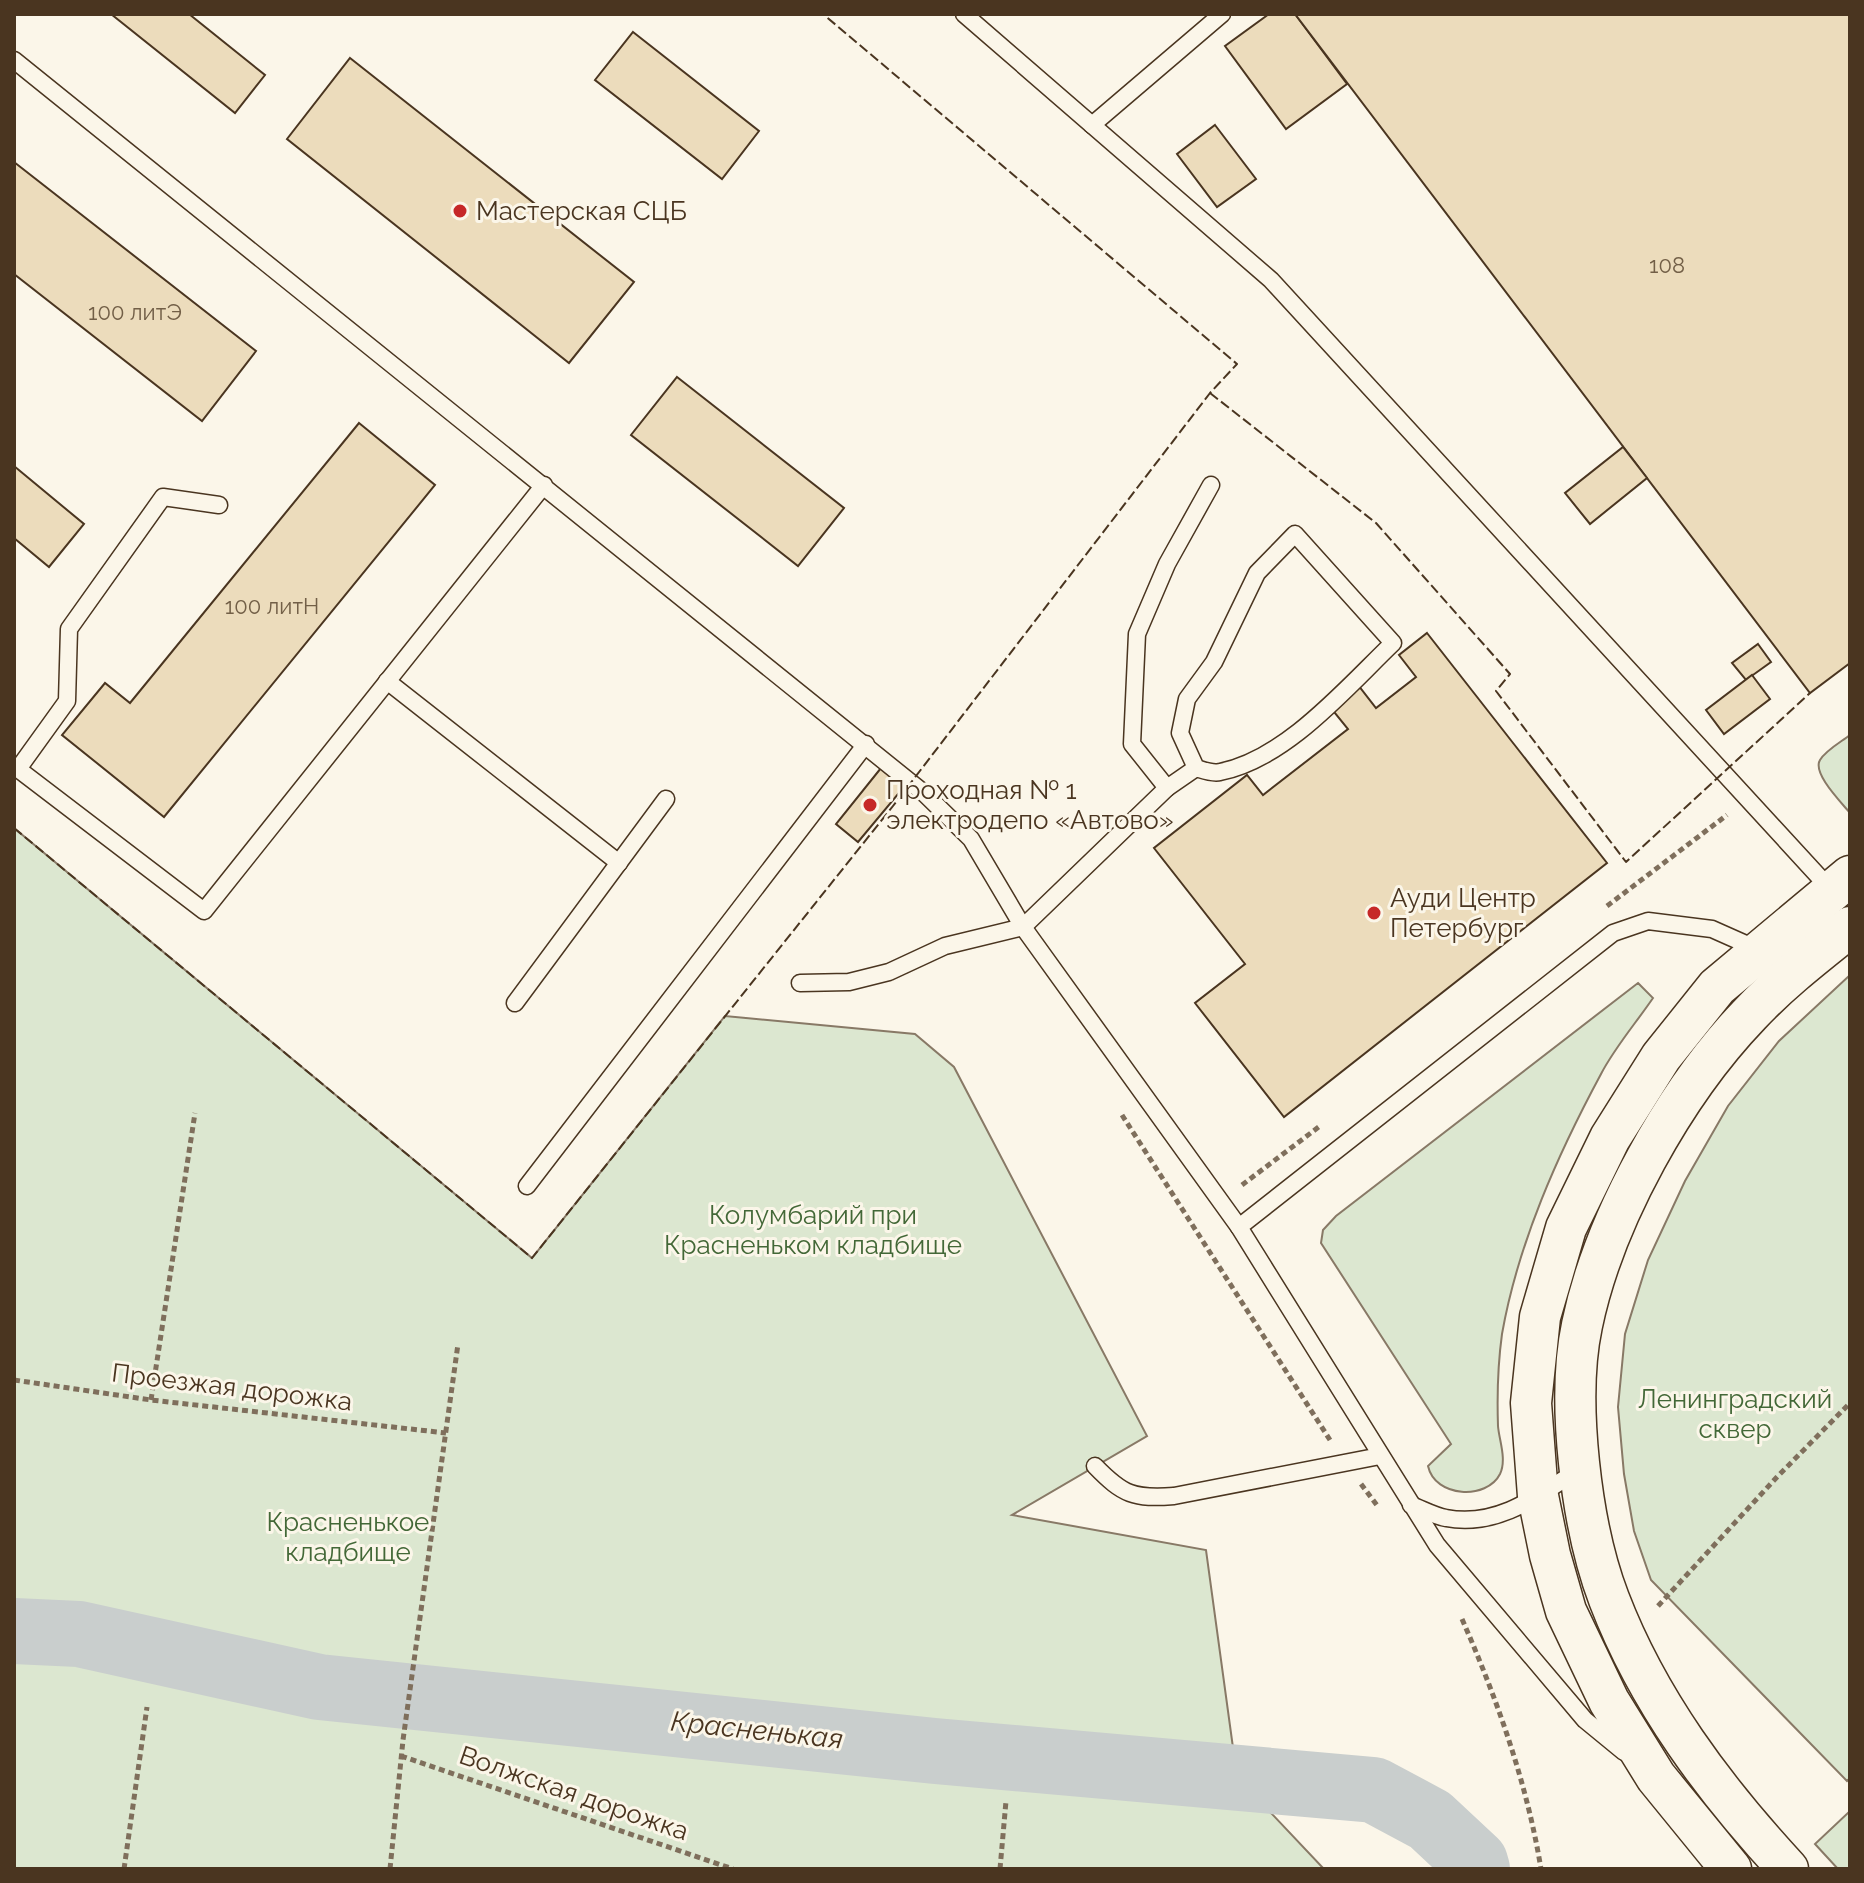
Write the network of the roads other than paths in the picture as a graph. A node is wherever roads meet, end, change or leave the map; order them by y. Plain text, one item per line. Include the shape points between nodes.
1 (964, 14) edge
2 (1222, 14) edge
3 (14, 60) edge
4 (1092, 125) junction
5 (544, 485) junction
6 (1211, 485) dead end
7 (219, 505) dead end
8 (387, 681) junction
9 (866, 744) junction
10 (16, 768) edge
11 (1196, 768) junction
12 (1167, 788) junction
13 (666, 799) dead end
14 (619, 863) junction
15 (1843, 899) edge
16 (1023, 927) junction
17 (1772, 965) junction
18 (800, 983) dead end
19 (515, 1003) dead end
20 (527, 1186) dead end
21 (1239, 1227) junction
22 (1380, 1456) junction
23 (1095, 1466) dead end
24 (1579, 1469) junction
25 (1538, 1496) junction
26 (1411, 1505) junction
27 (1656, 1777) junction
28 (1731, 1869) edge
29 (1788, 1869) edge

1 - 4 lane
2 - 4 lane
3 - 5 lane
4 - 15 lane via 1271,280
5 - 8 lane
5 - 9 lane
6 - 12 lane via 1167,564 1137,634 1132,744
7 - 10 lane via 163,497 69,629 67,701
8 - 10 lane via 204,911
8 - 14 lane
9 - 16 lane via 971,839
9 - 20 lane
11 - 11 lane via 1180,733 1187,699 1214,662 1257,573 1295,534 1393,643 1296,735 1217,773
11 - 12 lane
12 - 16 lane
13 - 14 lane
14 - 19 lane
15 - 17 street
16 - 18 lane via 945,946 889,972 849,982
16 - 21 lane
17 - 21 lane via 1712,929 1648,921 1613,933
17 - 24 street via 1748,1016 1694,1081 1647,1159 1605,1244 1581,1326 1574,1403
17 - 25 street via 1717,987 1661,1057 1610,1138 1566,1228 1540,1317 1531,1403
21 - 22 lane
22 - 23 lane via 1145,1498 1117,1488
22 - 26 lane
24 - 25 lane
24 - 29 street via 1608,1598 1648,1682 1688,1747
25 - 26 lane via 1509,1512 1474,1520 1445,1518
25 - 27 street via 1566,1611 1609,1701
26 - 27 lane via 1437,1545 1585,1720
27 - 28 street

